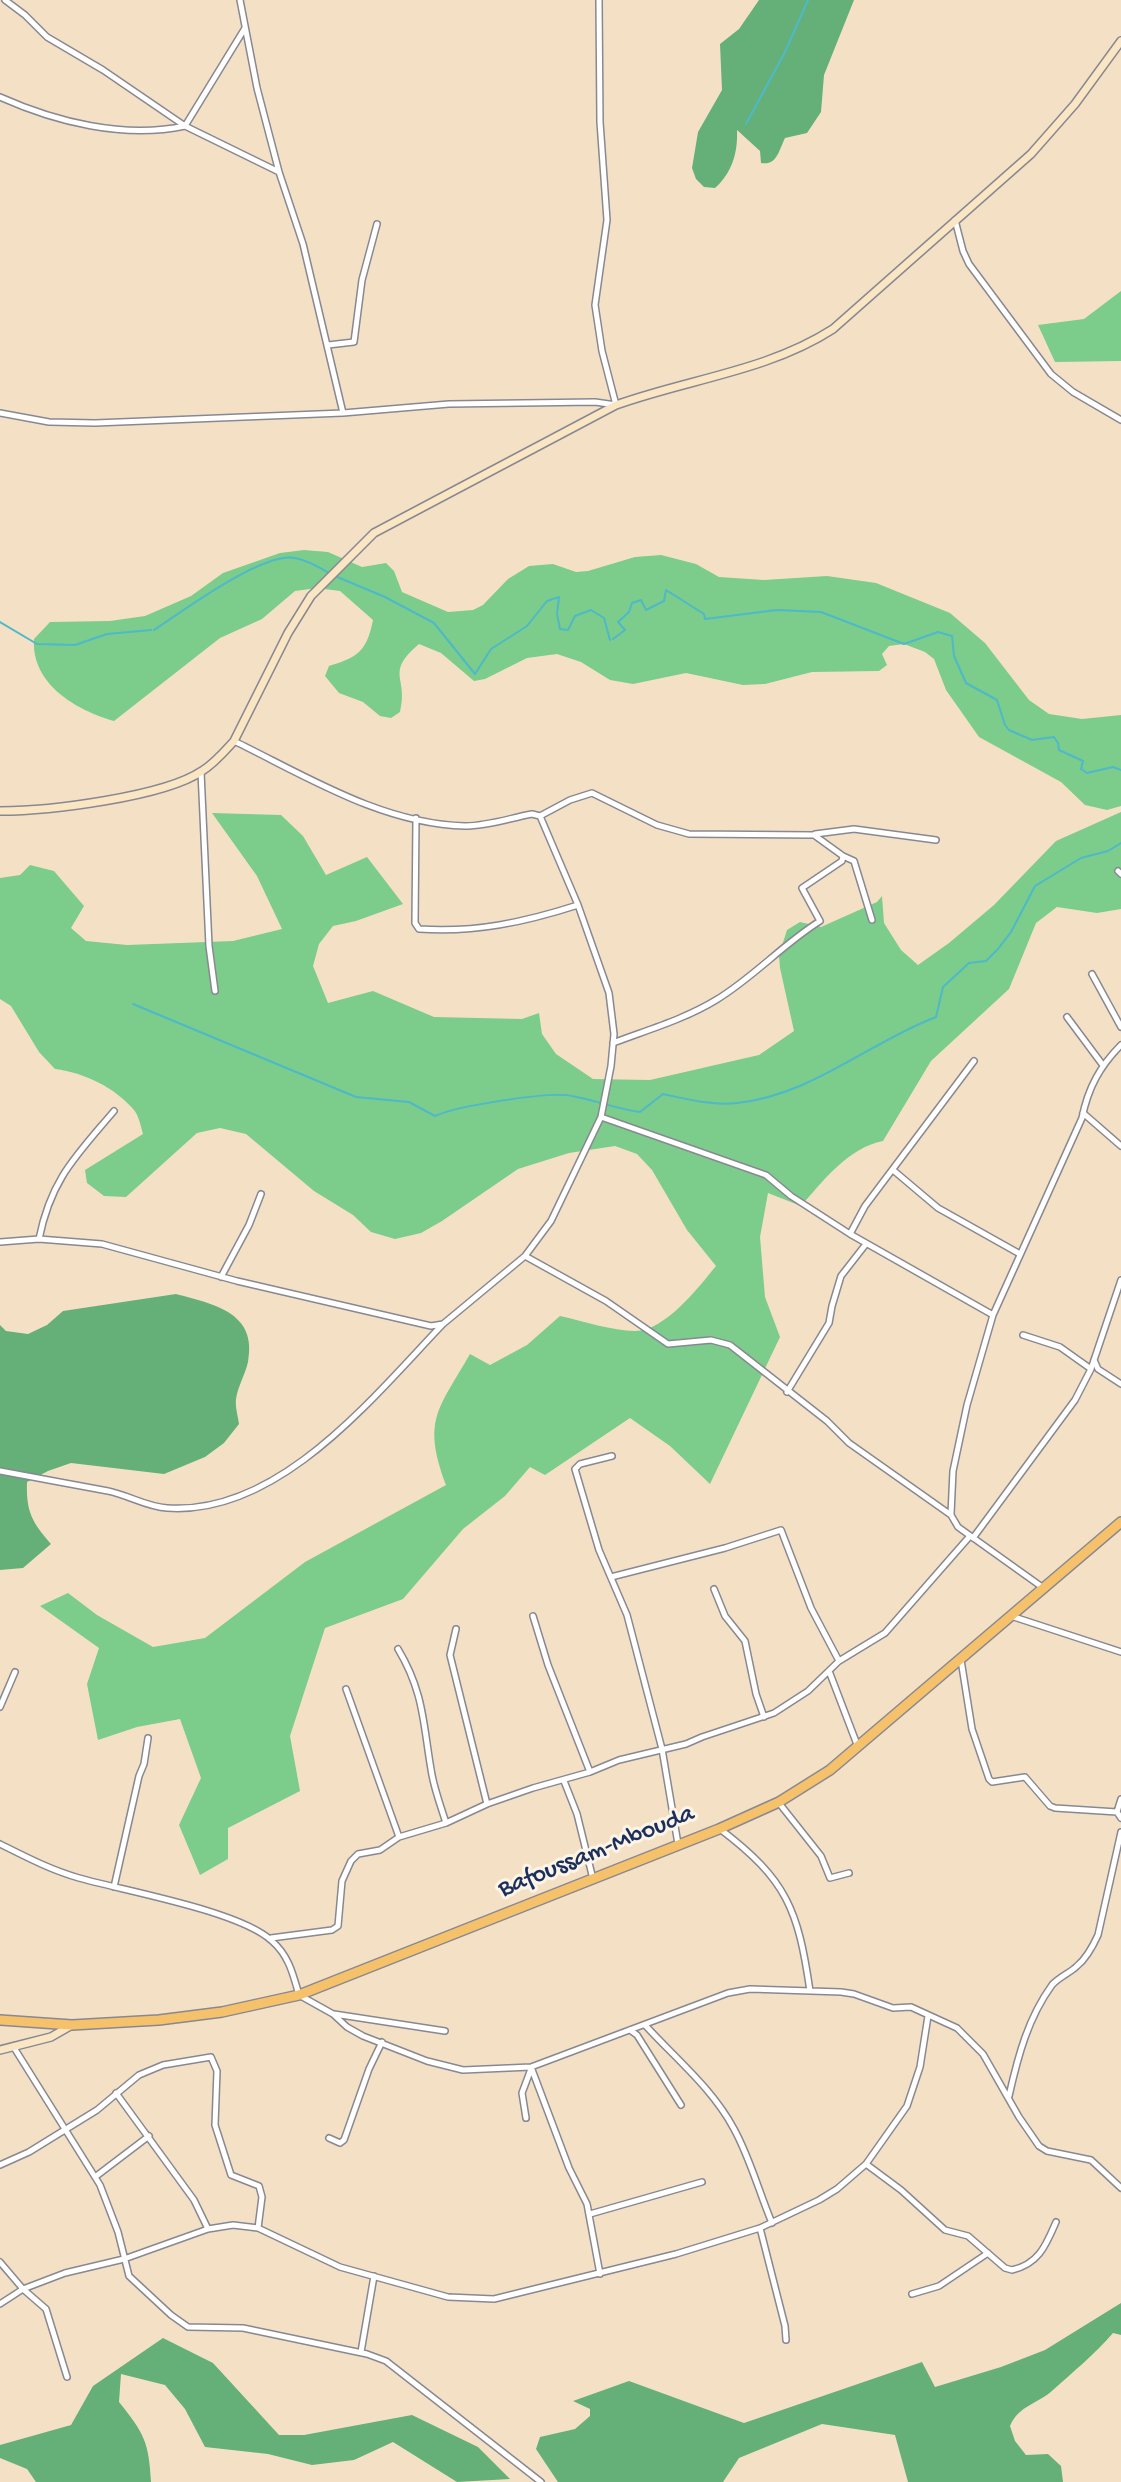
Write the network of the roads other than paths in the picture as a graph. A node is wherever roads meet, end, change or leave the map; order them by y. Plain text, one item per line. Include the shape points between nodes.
1 (5, 0) edge
2 (240, 0) edge
3 (599, 0) edge
4 (245, 28) junction
5 (1121, 41) edge
6 (0, 97) edge
7 (185, 126) junction
8 (279, 172) junction
9 (955, 219) junction
10 (377, 224) dead end
11 (328, 345) junction
12 (616, 405) junction
13 (0, 413) edge
14 (343, 413) junction
15 (1121, 420) edge
16 (234, 741) junction
17 (201, 772) junction
18 (0, 811) edge
19 (540, 816) junction
20 (416, 818) junction
21 (814, 835) junction
22 (936, 840) dead end
23 (843, 856) junction
24 (578, 905) junction
25 (872, 920) dead end
26 (1092, 974) dead end
27 (215, 991) dead end
28 (1067, 1017) dead end
29 (1121, 1027) edge
30 (613, 1043) junction
31 (1121, 1045) edge
32 (974, 1061) dead end
33 (1102, 1064) junction
34 (114, 1111) dead end
35 (1083, 1113) junction
36 (601, 1117) junction
37 (1121, 1146) edge
38 (893, 1170) junction
39 (261, 1194) dead end
40 (850, 1234) junction
41 (39, 1239) junction
42 (0, 1242) edge
43 (866, 1244) junction
44 (1020, 1254) junction
45 (525, 1256) junction
46 (221, 1277) junction
47 (1121, 1280) edge
48 (993, 1315) junction
49 (443, 1324) junction
50 (1023, 1335) dead end
51 (1094, 1359) junction
52 (1091, 1369) junction
53 (1121, 1384) edge
54 (787, 1392) junction
55 (612, 1456) dead end
56 (0, 1471) edge
57 (951, 1515) junction
58 (1121, 1522) edge
59 (972, 1537) junction
60 (611, 1577) junction
61 (1042, 1587) junction
62 (714, 1589) dead end
63 (533, 1616) dead end
64 (1010, 1616) junction
65 (456, 1629) dead end
66 (398, 1649) dead end
67 (1121, 1652) edge
68 (961, 1659) junction
69 (839, 1661) junction
70 (829, 1671) junction
71 (15, 1672) dead end
72 (346, 1689) dead end
73 (0, 1707) edge
74 (764, 1717) junction
75 (148, 1738) dead end
76 (858, 1748) junction
77 (662, 1749) junction
78 (590, 1772) junction
79 (564, 1781) junction
80 (1121, 1799) edge
81 (779, 1802) junction
82 (487, 1804) junction
83 (1119, 1815) edge
84 (446, 1823) junction
85 (719, 1829) junction
86 (1121, 1832) edge
87 (399, 1837) junction
88 (0, 1844) edge
89 (678, 1845) junction
90 (849, 1873) dead end
91 (593, 1879) junction
92 (114, 1887) junction
93 (270, 1938) junction
94 (810, 1991) junction
95 (299, 1995) junction
96 (333, 2014) junction
97 (929, 2015) junction
98 (0, 2020) edge
99 (645, 2024) junction
100 (72, 2025) junction
101 (630, 2029) junction
102 (445, 2031) dead end
103 (382, 2042) junction
104 (13, 2046) junction
105 (0, 2050) edge
106 (531, 2068) junction
107 (116, 2093) junction
108 (1009, 2097) junction
109 (681, 2105) dead end
110 (526, 2118) dead end
111 (66, 2129) junction
112 (149, 2136) junction
113 (329, 2138) dead end
114 (866, 2164) junction
115 (0, 2165) edge
116 (95, 2177) junction
117 (702, 2182) dead end
118 (1121, 2188) edge
119 (590, 2214) junction
120 (1056, 2222) dead end
121 (772, 2223) junction
122 (258, 2228) junction
123 (760, 2228) junction
124 (208, 2229) junction
125 (988, 2253) junction
126 (124, 2259) junction
127 (0, 2262) edge
128 (600, 2274) junction
129 (374, 2276) junction
130 (23, 2289) junction
131 (912, 2294) dead end
132 (0, 2304) edge
133 (786, 2340) dead end
134 (361, 2352) junction
135 (67, 2377) dead end
136 (541, 2482) edge

1 - 7 street via 47,37
2 - 4 street
3 - 12 street via 607,220 595,305
4 - 7 street
4 - 8 street
5 - 9 street via 1031,154
6 - 7 street via 93,126 144,132
7 - 8 street
8 - 11 street
9 - 12 street via 833,329 804,347
9 - 15 street via 969,264 1051,374
10 - 11 street via 362,280 354,342
11 - 14 street
12 - 14 street via 449,404
12 - 16 street via 374,533 311,596
13 - 14 street via 95,423
16 - 17 street
16 - 20 street via 305,779
17 - 18 street via 114,798
17 - 27 street
19 - 20 street via 467,826
19 - 21 street via 592,793 672,831
19 - 24 street
20 - 24 street via 419,929 486,928
21 - 22 street via 854,829
21 - 23 street
23 - 25 street via 854,861
23 - 30 street via 802,888 820,921 718,999
24 - 30 street via 609,993
26 - 29 street
28 - 33 street
30 - 36 street
31 - 33 street
32 - 38 street
33 - 35 street
34 - 41 street via 57,1181
35 - 37 street
35 - 44 street
36 - 40 street via 766,1175
36 - 45 street via 551,1221
38 - 40 street
38 - 44 street via 938,1208
39 - 46 street
40 - 43 street
41 - 42 street
41 - 46 street via 102,1244
43 - 48 street
43 - 54 street via 841,1276 829,1323
44 - 48 street
45 - 49 street
45 - 54 street via 606,1301 668,1344 711,1340 730,1345
46 - 49 street via 431,1326
47 - 51 street
48 - 57 street via 953,1471
49 - 56 street via 312,1454 233,1499 203,1508 164,1508 112,1492
50 - 52 street via 1060,1347
51 - 52 street
51 - 53 street via 1098,1369
52 - 59 street via 1075,1400
54 - 57 street
55 - 60 street via 575,1469
57 - 59 street
58 - 61 highway, Bafoussam-Mbouda
59 - 61 street
59 - 69 street via 885,1633
60 - 69 street via 781,1530 811,1608
60 - 77 street via 627,1615
61 - 64 highway, Bafoussam-Mbouda
62 - 74 street via 725,1616 745,1641
63 - 78 street
64 - 67 street
64 - 68 highway, Bafoussam-Mbouda
65 - 82 street via 450,1655
66 - 84 street via 418,1689 432,1777
68 - 76 highway, Bafoussam-Mbouda
68 - 83 street via 972,1729 992,1782 1025,1777 1050,1806
69 - 70 street
70 - 74 street via 792,1703
70 - 76 street
71 - 73 street
72 - 87 street
74 - 77 street
75 - 92 street
76 - 81 highway, Bafoussam-Mbouda
77 - 78 street
77 - 89 street
78 - 79 street
79 - 82 street
79 - 91 street
80 - 83 street
81 - 85 highway, Bafoussam-Mbouda
81 - 90 street via 821,1856 830,1878
82 - 84 street
84 - 87 street
85 - 89 highway, Bafoussam-Mbouda
85 - 94 street via 779,1883 799,1928
86 - 108 street via 1098,1935 1078,1966 1054,1982 1033,2017
87 - 93 street via 351,1861 342,1881 338,1926
88 - 92 street via 45,1866
89 - 91 highway, Bafoussam-Mbouda
91 - 95 highway, Bafoussam-Mbouda
92 - 93 street via 214,1914
93 - 95 street via 287,1958
94 - 97 street via 854,1994
94 - 99 street via 739,1990
95 - 96 street
95 - 100 highway, Bafoussam-Mbouda via 191,2017
96 - 102 street
96 - 103 street via 353,2031
97 - 108 street via 972,2041
97 - 114 street via 907,2106
98 - 100 highway, Bafoussam-Mbouda
99 - 101 street
99 - 121 street via 724,2112
100 - 104 street via 51,2037
101 - 106 street
101 - 109 street
103 - 106 street via 463,2070
103 - 113 street via 344,2140
104 - 105 street
104 - 111 street
106 - 110 street via 522,2093
106 - 119 street
107 - 111 street
107 - 112 street
107 - 122 street via 155,2067 214,2060 215,2125 231,2175 259,2186
108 - 118 street via 1039,2146 1091,2160
111 - 115 street
111 - 116 street
112 - 116 street
112 - 124 street
114 - 121 street via 837,2189
114 - 125 street via 945,2230 968,2236
116 - 126 street
117 - 119 street
119 - 128 street
120 - 125 street via 1043,2251 1024,2267 1005,2268
121 - 123 street
122 - 124 street
122 - 129 street via 319,2259
123 - 128 street
123 - 133 street
124 - 126 street
125 - 131 street via 939,2286
126 - 130 street
126 - 134 street via 134,2282 188,2327 243,2328
127 - 130 street
128 - 129 street via 494,2299 448,2297
129 - 134 street
130 - 132 street
130 - 135 street via 46,2309
134 - 136 street via 394,2367

